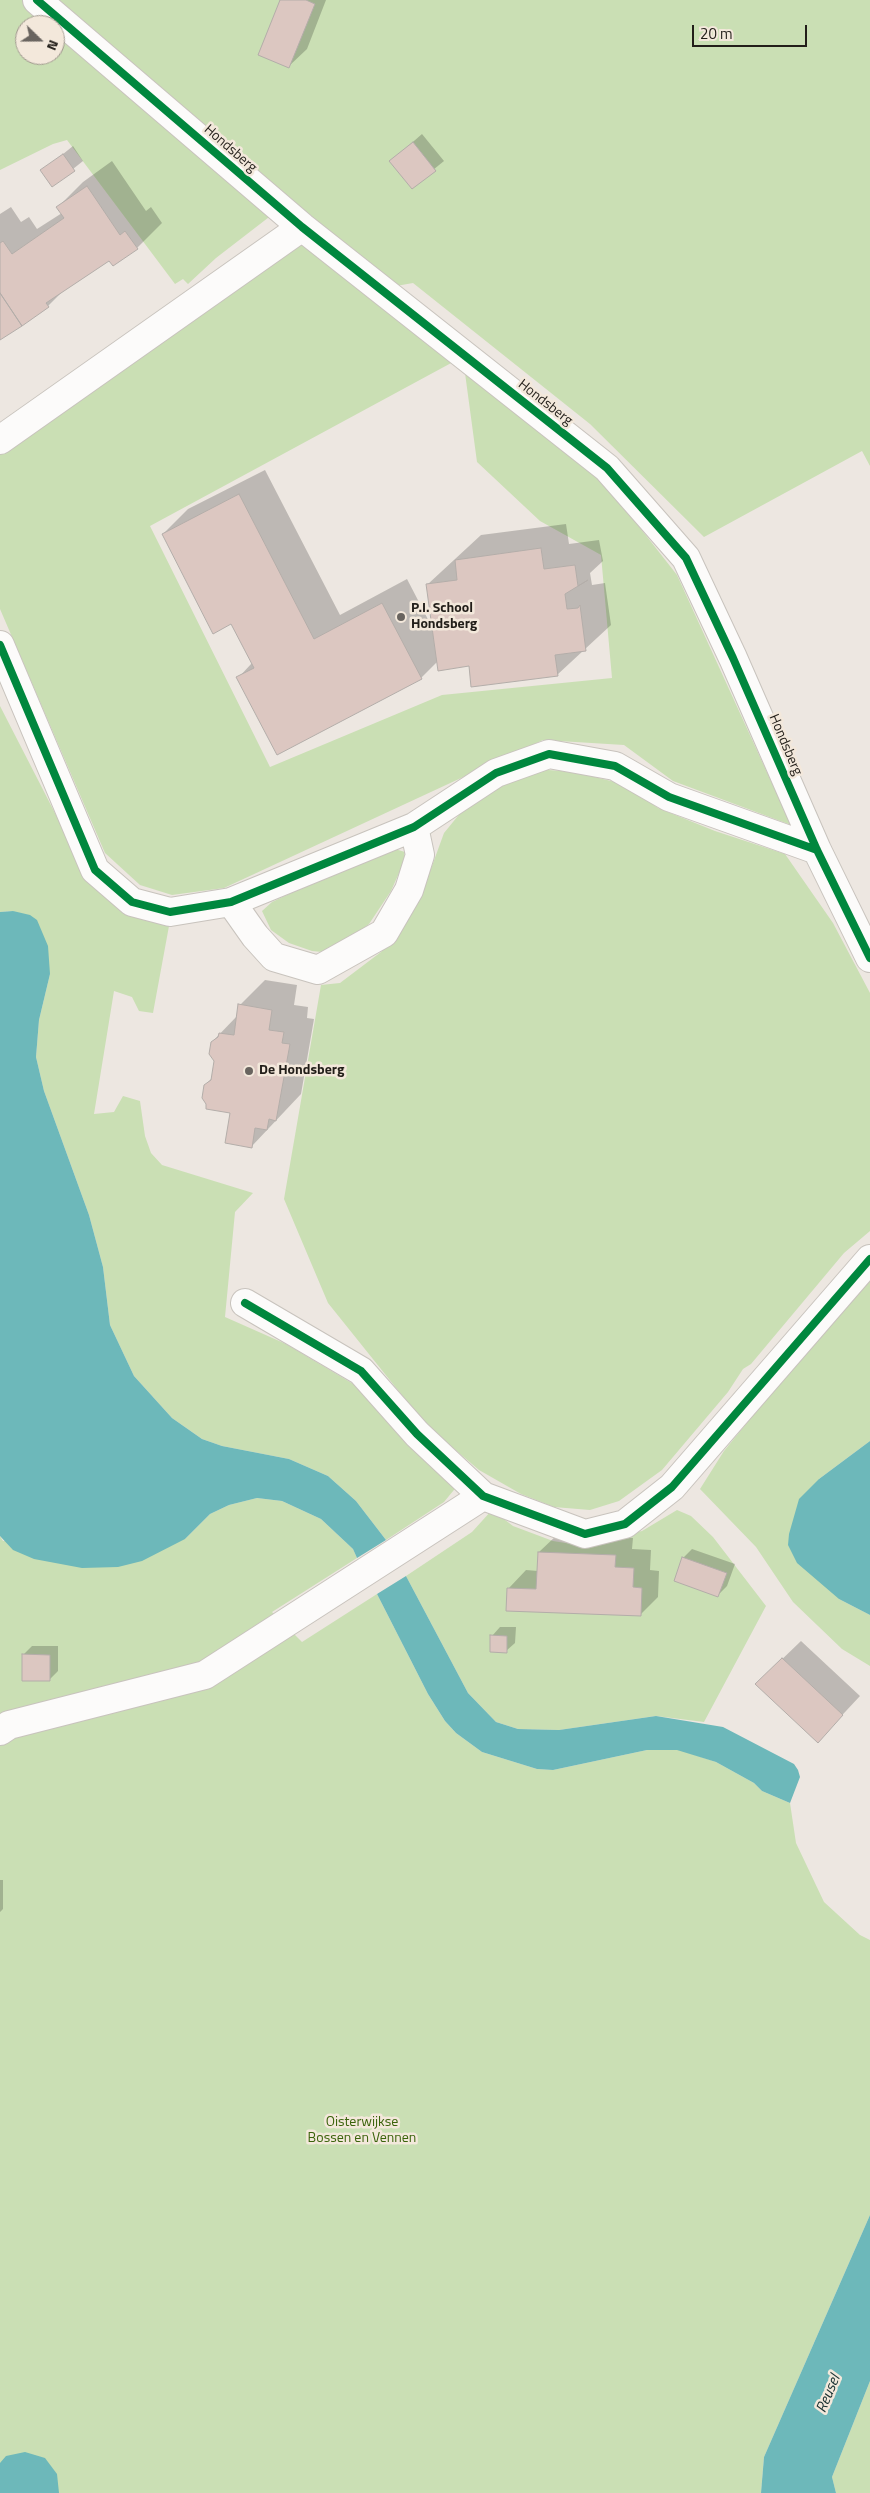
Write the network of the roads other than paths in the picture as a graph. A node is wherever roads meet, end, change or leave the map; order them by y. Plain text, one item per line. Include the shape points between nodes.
1 (37, 0) edge
2 (302, 227) junction
3 (0, 440) edge
4 (0, 645) edge
5 (414, 827) junction
6 (817, 850) junction
7 (231, 902) junction
8 (870, 958) edge
9 (870, 1259) edge
10 (245, 1304) dead end
11 (483, 1496) junction
12 (0, 1731) edge

1 - 2 street, Hondsberg
2 - 3 street
2 - 6 street, Hondsberg via 607,468 686,558
4 - 7 street via 95,870 132,902 170,912
5 - 6 street via 496,772 549,754 615,766 670,797
5 - 7 street
5 - 7 street via 420,855 408,890 384,933 318,970 274,957
6 - 8 street, Hondsberg
9 - 11 street via 672,1487 625,1524 585,1534
10 - 11 street via 361,1371 417,1434
11 - 12 street via 205,1675 10,1725

